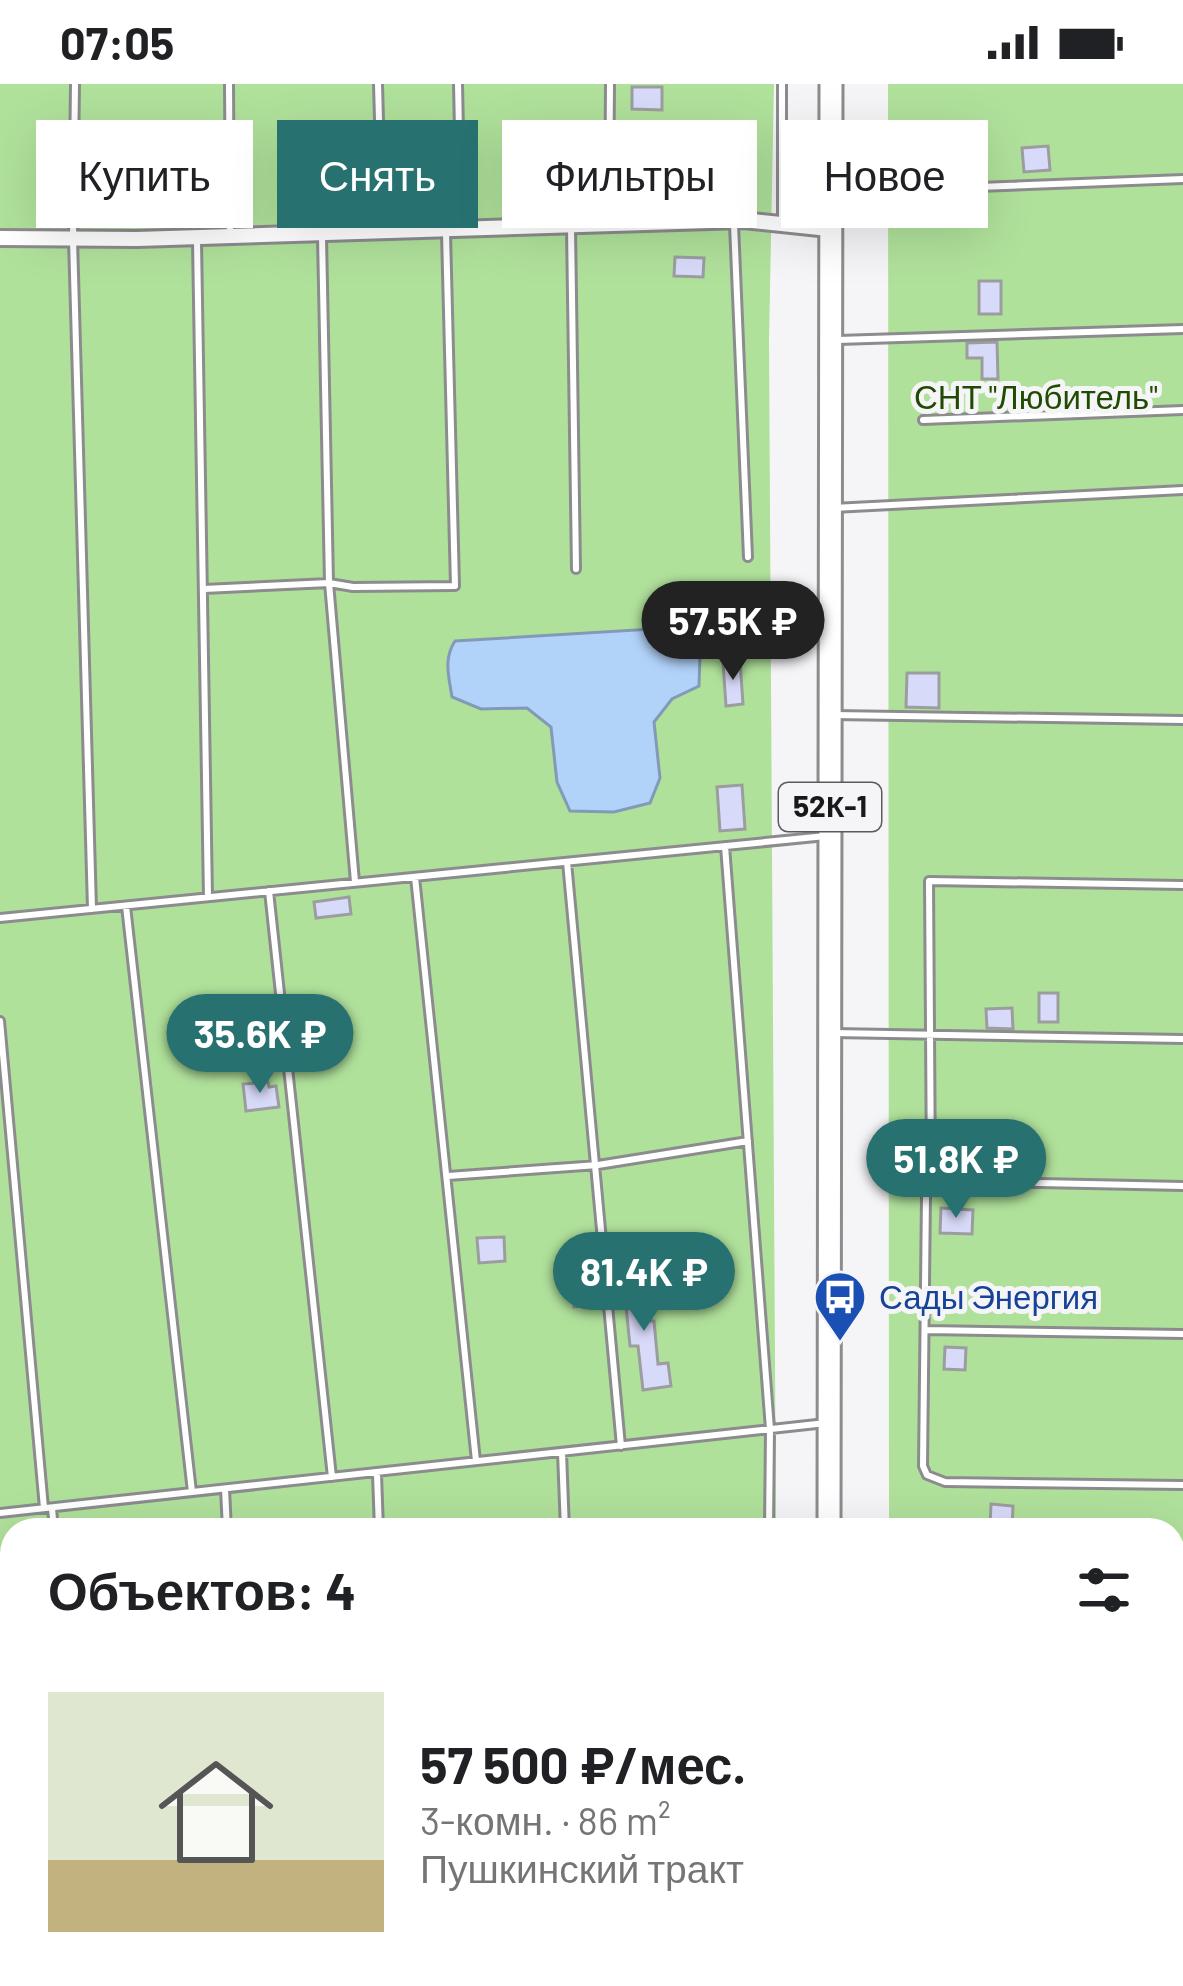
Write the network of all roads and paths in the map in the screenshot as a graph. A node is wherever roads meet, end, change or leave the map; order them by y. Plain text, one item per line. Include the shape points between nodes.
1 (76, 84) edge
2 (229, 84) edge
3 (378, 84) edge
4 (458, 84) edge
5 (610, 84) edge
6 (782, 84) edge
7 (831, 84) edge
8 (610, 120) edge
9 (782, 120) edge
10 (1183, 179) edge
11 (988, 187) edge
12 (502, 227) edge
13 (571, 228) edge
14 (734, 228) edge
15 (823, 228) edge
16 (454, 229) junction
17 (829, 229) junction
18 (382, 231) junction
19 (322, 233) junction
20 (230, 236) junction
21 (197, 237) junction
22 (0, 238) edge
23 (73, 239) junction
24 (1183, 328) edge
25 (829, 340) junction
26 (1183, 410) edge
27 (923, 420) dead end
28 (1183, 490) edge
29 (829, 508) junction
30 (748, 556) dead end
31 (576, 569) dead end
32 (329, 583) junction
33 (203, 589) junction
34 (829, 715) junction
35 (1183, 720) edge
36 (830, 836) junction
37 (725, 846) junction
38 (567, 862) junction
39 (415, 877) junction
40 (356, 883) junction
41 (1183, 885) edge
42 (269, 891) junction
43 (208, 898) junction
44 (126, 906) junction
45 (92, 909) junction
46 (0, 918) edge
47 (0, 1022) edge
48 (830, 1033) junction
49 (932, 1036) junction
50 (1183, 1039) edge
51 (748, 1141) junction
52 (598, 1165) junction
53 (446, 1176) junction
54 (1183, 1186) edge
55 (926, 1195) dead end
56 (926, 1330) junction
57 (1183, 1334) edge
58 (829, 1423) junction
59 (770, 1430) junction
60 (621, 1446) junction
61 (562, 1452) junction
62 (476, 1462) junction
63 (377, 1472) junction
64 (332, 1477) junction
65 (1183, 1485) edge
66 (225, 1489) junction
67 (192, 1492) junction
68 (48, 1508) junction
69 (0, 1513) edge
70 (51, 1518) edge
71 (226, 1518) edge
72 (379, 1518) edge
73 (565, 1518) edge
74 (769, 1518) edge
75 (829, 1518) edge

1 - 23 lane
2 - 20 lane
3 - 18 lane
4 - 16 lane
5 - 8 lane
6 - 9 lane
7 - 17 main road, 52К-1
10 - 11 lane
12 - 16 street
13 - 31 lane
14 - 30 lane
15 - 17 street
16 - 18 street
16 - 32 lane via 455,586
17 - 25 main road, 52К-1
18 - 19 street
19 - 20 street
19 - 32 lane
20 - 21 street
21 - 23 street
21 - 33 lane
22 - 23 street
23 - 45 lane
24 - 25 lane
25 - 29 main road, 52К-1
26 - 27 lane
28 - 29 lane
29 - 34 main road, 52К-1
32 - 33 lane
32 - 40 lane
33 - 43 lane
34 - 35 lane
34 - 36 main road, 52К-1
36 - 37 lane
36 - 48 main road, 52К-1
37 - 38 lane
37 - 51 lane
38 - 39 lane
38 - 52 lane
39 - 40 lane
39 - 53 lane
40 - 42 lane
41 - 49 lane via 929,881
42 - 43 lane
42 - 64 lane
43 - 44 lane
44 - 45 lane
44 - 67 lane
45 - 46 lane
47 - 68 lane
48 - 49 lane
48 - 58 main road, 52К-1
49 - 50 lane
49 - 54 lane via 931,1178
51 - 52 lane
51 - 59 lane
52 - 53 lane
52 - 60 lane
53 - 62 lane
55 - 56 lane
56 - 57 lane
56 - 65 lane via 923,1466 935,1480
58 - 59 lane
58 - 75 main road, 52К-1
59 - 60 lane
59 - 74 lane
60 - 61 lane
61 - 62 lane
61 - 73 lane
62 - 63 lane
63 - 64 lane
63 - 72 lane
64 - 66 lane
66 - 67 lane
66 - 71 lane
67 - 68 lane
68 - 69 lane
68 - 70 lane

